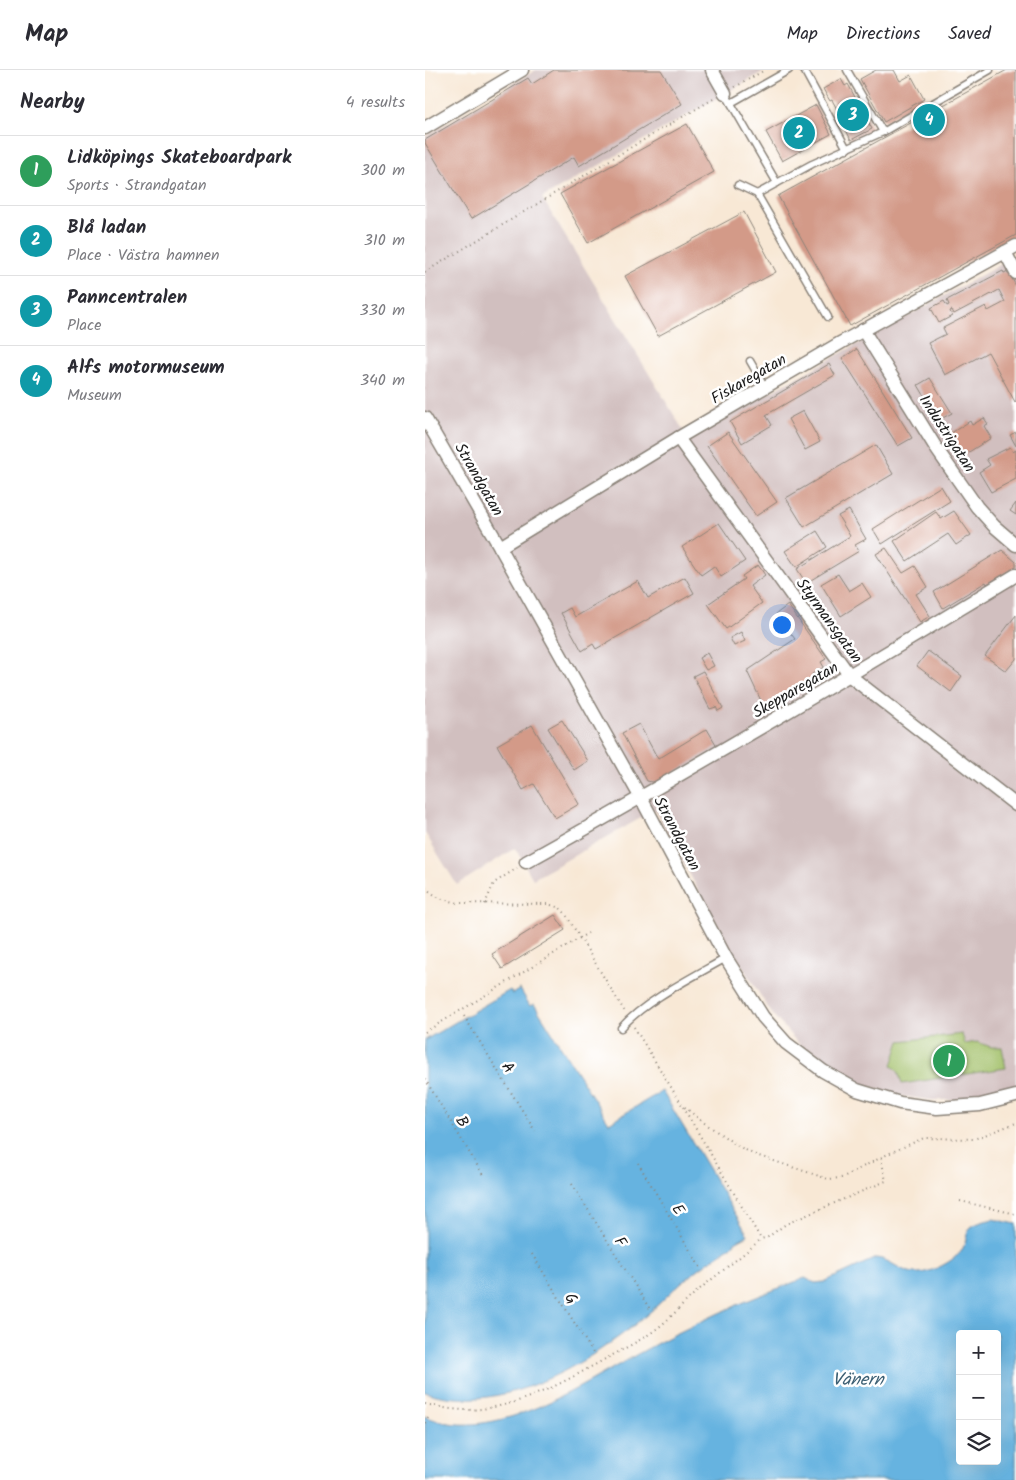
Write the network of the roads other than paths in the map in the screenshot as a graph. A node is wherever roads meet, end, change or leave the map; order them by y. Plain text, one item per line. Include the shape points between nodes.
1 (522, 70) edge
2 (712, 70) edge
3 (789, 70) edge
4 (804, 70) edge
5 (847, 70) edge
6 (990, 70) edge
7 (728, 98) junction
8 (425, 128) edge
9 (883, 132) junction
10 (847, 148) junction
11 (777, 183) junction
12 (738, 184) dead end
13 (757, 194) junction
14 (1010, 249) edge
15 (1016, 273) edge
16 (828, 317) dead end
17 (863, 330) junction
18 (750, 361) dead end
19 (765, 387) junction
20 (425, 418) edge
21 (678, 438) junction
22 (1016, 545) edge
23 (501, 547) junction
24 (1016, 575) edge
25 (850, 676) junction
26 (641, 798) junction
27 (1016, 805) edge
28 (526, 862) road end
29 (726, 958) junction
30 (621, 1028) dead end
31 (1016, 1096) edge

1 - 8 street
2 - 7 street
3 - 7 lane
4 - 10 lane
5 - 9 lane
6 - 9 lane
7 - 11 lane
9 - 10 lane
10 - 11 lane
11 - 13 lane
12 - 13 lane
13 - 16 lane
14 - 15 street
14 - 17 street, Fiskaregatan
17 - 19 street, Fiskaregatan
17 - 22 street, Industrigatan via 977,507
18 - 19 lane
19 - 21 street, Fiskaregatan
20 - 23 street, Strandgatan
21 - 23 street, Fiskaregatan
21 - 25 street, Styrmansgatan
23 - 26 street, Strandgatan
24 - 25 street, Skepparegatan
25 - 26 street, Skepparegatan
25 - 27 street, Styrmansgatan
26 - 28 street, Skepparegatan
26 - 29 street, Strandgatan
29 - 30 lane via 671,990
29 - 31 street, Strandgatan via 763,1017 786,1043 823,1071 857,1090 901,1103 937,1108 980,1106

